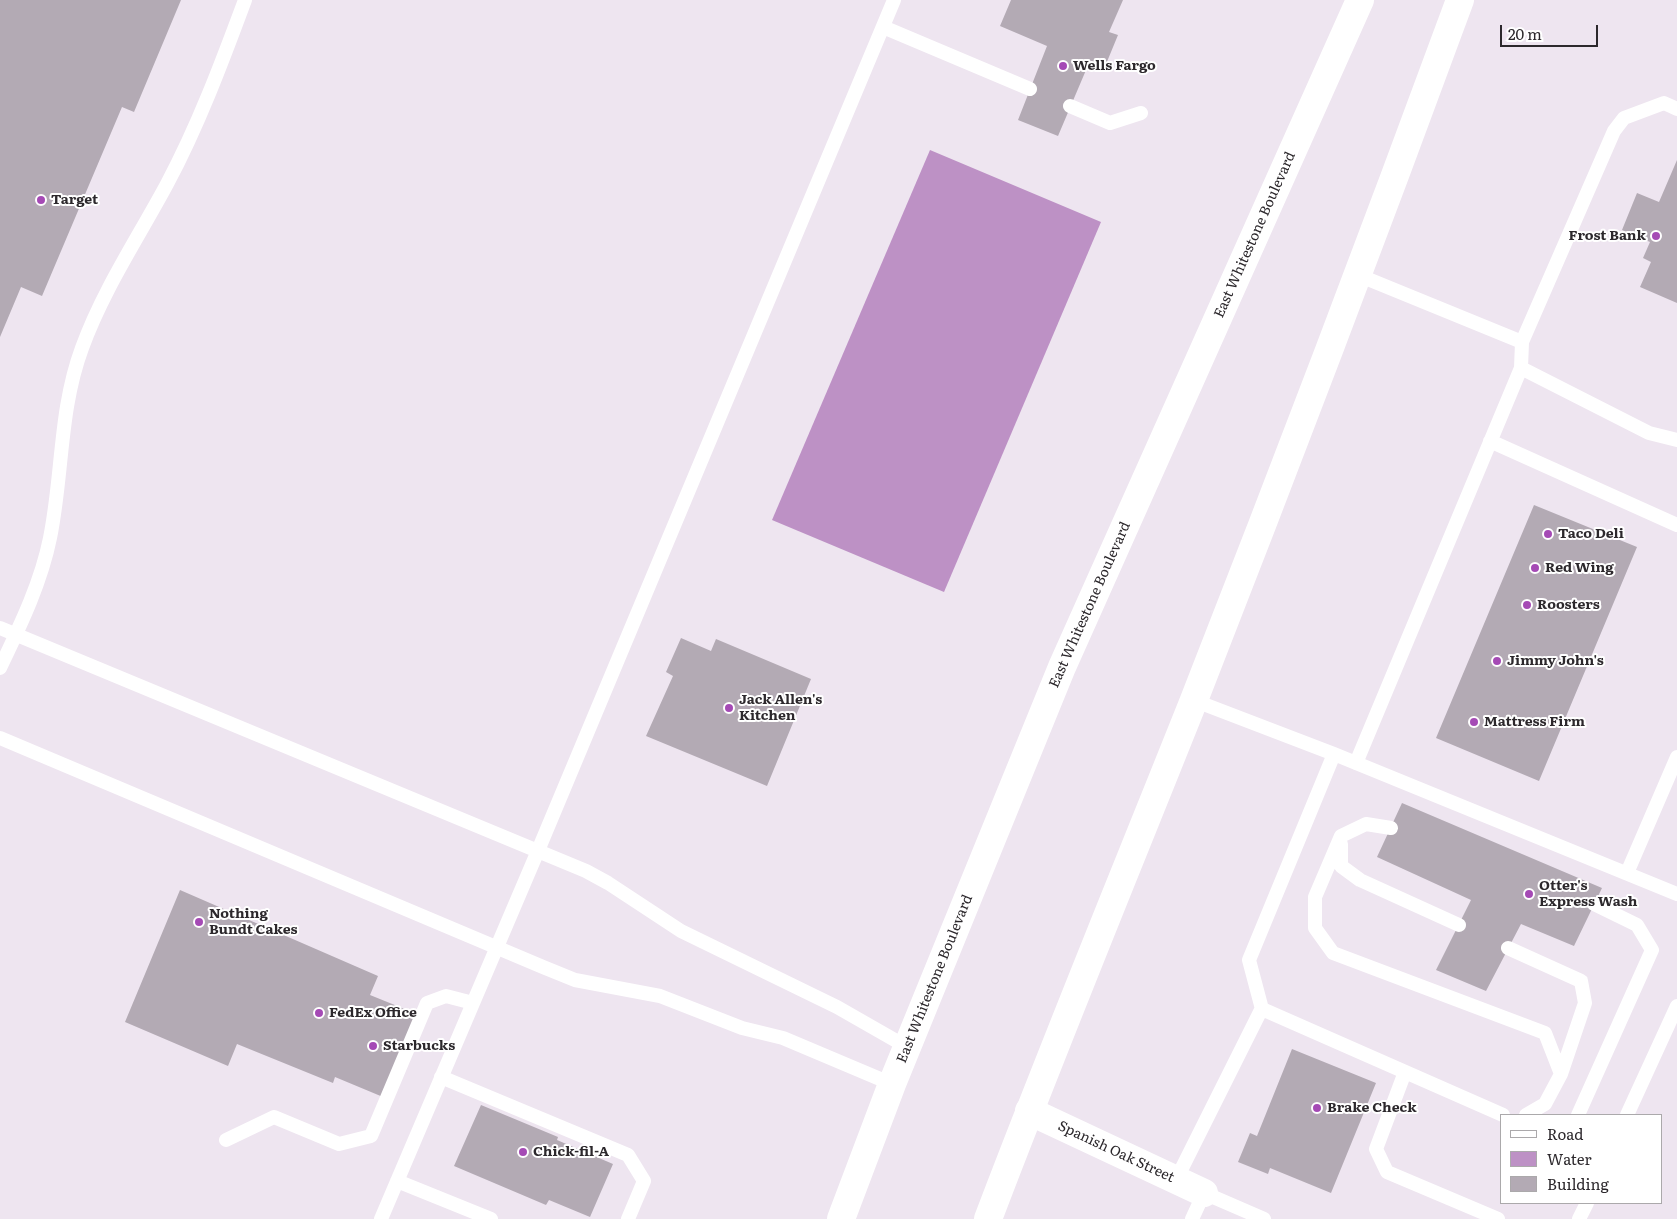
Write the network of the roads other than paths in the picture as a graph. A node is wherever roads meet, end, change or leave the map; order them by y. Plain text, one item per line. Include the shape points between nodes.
1 (245, 0) edge
2 (894, 0) edge
3 (1360, 0) edge
4 (1460, 0) edge
5 (883, 27) junction
6 (1030, 89) dead end
7 (1070, 106) dead end
8 (1677, 109) edge
9 (1141, 113) dead end
10 (1358, 275) junction
11 (1522, 342) junction
12 (1521, 368) junction
13 (1677, 440) edge
14 (1490, 441) junction
15 (1677, 525) edge
16 (0, 628) edge
17 (16, 634) junction
18 (0, 668) edge
19 (1193, 700) junction
20 (0, 738) edge
21 (1334, 754) junction
22 (1677, 756) edge
23 (1356, 763) junction
24 (1391, 828) dead end
25 (1341, 836) junction
26 (537, 853) junction
27 (1626, 873) junction
28 (1677, 894) edge
29 (1594, 904) dead end
30 (1459, 924) dead end
31 (496, 947) junction
32 (1508, 948) dead end
33 (473, 1003) junction
34 (1677, 1006) edge
35 (1262, 1008) junction
36 (907, 1047) junction
37 (1405, 1072) junction
38 (1561, 1074) junction
39 (442, 1077) junction
40 (892, 1084) junction
41 (1029, 1111) junction
42 (1501, 1114) edge
43 (1528, 1114) edge
44 (1578, 1114) edge
45 (1627, 1114) edge
46 (226, 1140) dead end
47 (1176, 1180) junction
48 (397, 1181) junction
49 (1204, 1193) junction
50 (1586, 1204) edge
51 (380, 1219) edge
52 (491, 1219) edge
53 (628, 1219) edge
54 (841, 1219) edge
55 (988, 1219) edge
56 (1192, 1219) edge
57 (1264, 1219) edge
58 (1498, 1219) edge
59 (1579, 1219) edge

1 - 17 lane via 210,92 168,183 100,305 81,349 67,398 50,538 34,593
2 - 5 lane
3 - 36 main road, East Whitestone Boulevard via 1062,667
4 - 10 main road
5 - 6 lane
5 - 26 lane
7 - 9 lane via 1110,123
8 - 11 lane via 1664,103 1624,118 1614,131
10 - 11 lane
10 - 19 main road
11 - 12 lane
12 - 13 lane via 1649,433
12 - 14 lane
14 - 15 lane
14 - 23 lane
16 - 17 lane
17 - 18 lane
17 - 26 lane
19 - 21 lane
19 - 41 main road
20 - 31 lane
21 - 23 lane
21 - 35 lane via 1249,960
22 - 27 lane
23 - 27 lane
24 - 25 lane via 1366,824
25 - 30 lane via 1340,866 1360,880
25 - 38 lane via 1315,896 1315,928 1333,953 1545,1033
26 - 31 lane
26 - 36 lane via 586,871 681,931 837,1007
27 - 28 lane
29 - 44 lane via 1637,924 1652,950
31 - 33 lane
31 - 40 lane via 575,980 660,996 742,1028 783,1038
32 - 38 lane via 1581,981 1584,1003
33 - 39 lane
33 - 46 lane via 446,996 427,1003 371,1136 338,1144 274,1117
34 - 45 lane
35 - 37 lane
35 - 47 lane
36 - 40 main road, East Whitestone Boulevard
37 - 42 lane
37 - 58 lane via 1376,1149 1387,1172
38 - 43 lane via 1545,1104
39 - 48 lane
39 - 53 lane via 628,1155 644,1181
40 - 54 main road, East Whitestone Boulevard
41 - 47 main road, Spanish Oak Street
41 - 55 main road
47 - 49 main road, Spanish Oak Street
48 - 51 lane
48 - 52 lane
49 - 56 lane
49 - 57 lane
50 - 59 lane

